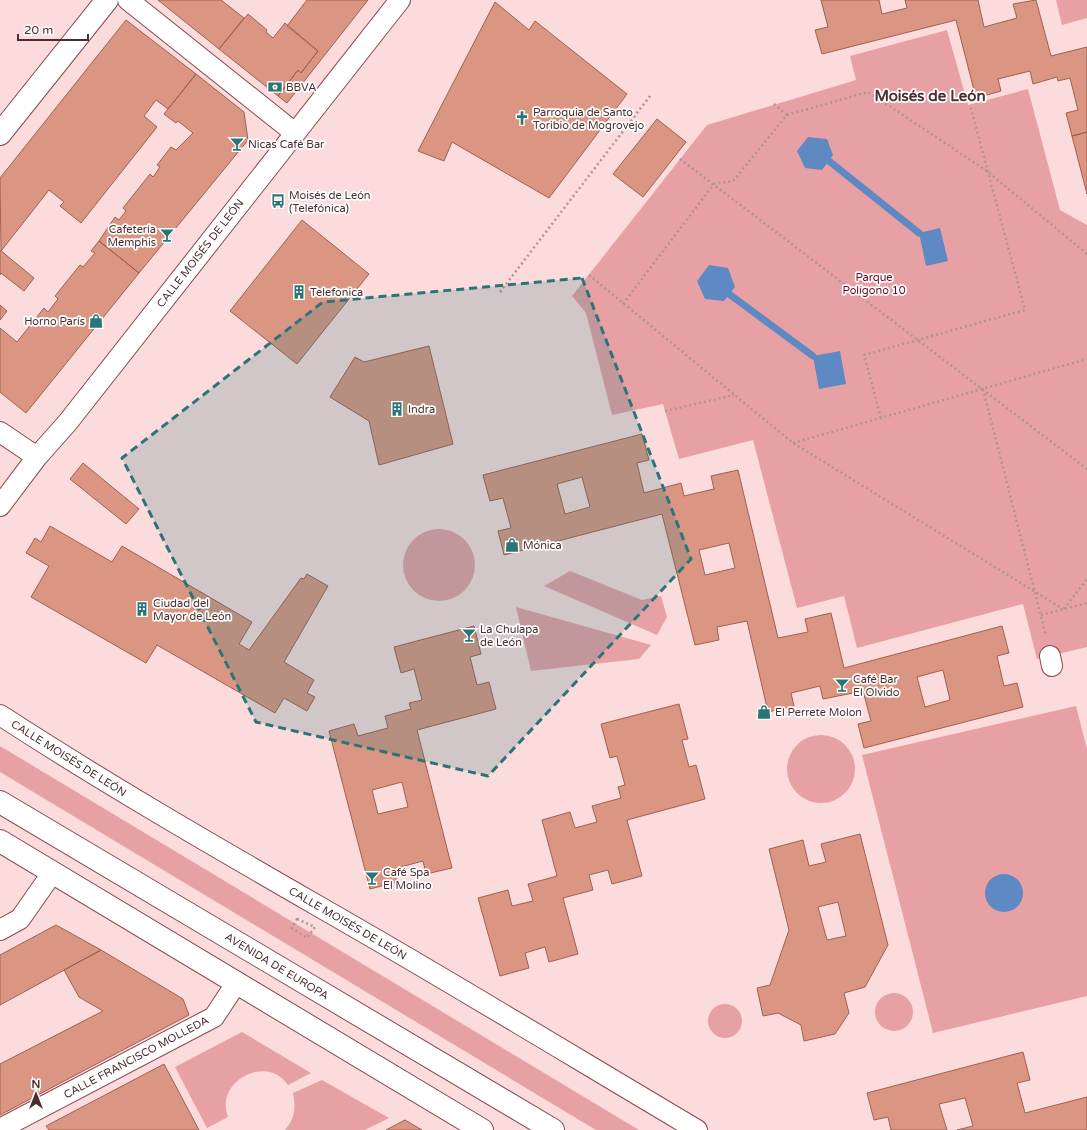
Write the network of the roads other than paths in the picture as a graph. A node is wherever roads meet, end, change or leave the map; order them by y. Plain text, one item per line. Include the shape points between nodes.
1 (107, 0) edge
2 (128, 0) edge
3 (400, 0) edge
4 (295, 133) junction
5 (0, 134) edge
6 (0, 432) edge
7 (37, 457) junction
8 (0, 506) edge
9 (0, 715) edge
10 (0, 802) edge
11 (0, 841) edge
12 (53, 872) junction
13 (0, 930) edge
14 (237, 982) junction
15 (0, 1128) edge
16 (482, 1130) edge
17 (553, 1130) edge
18 (697, 1130) edge

1 - 5 main road
2 - 4 street
3 - 4 street, CALLE MOISÉS DE LEÓN
4 - 7 street, CALLE MOISÉS DE LEÓN via 68,422
6 - 7 street
7 - 8 street, CALLE MOISÉS DE LEÓN
9 - 18 street, CALLE MOISÉS DE LEÓN via 218,849 507,1016
10 - 17 main road, AVENIDA DE EUROPA
11 - 12 main road
12 - 13 street via 20,919
12 - 14 main road
14 - 15 street, CALLE FRANCISCO MOLLEDA via 214,1017
14 - 16 main road

